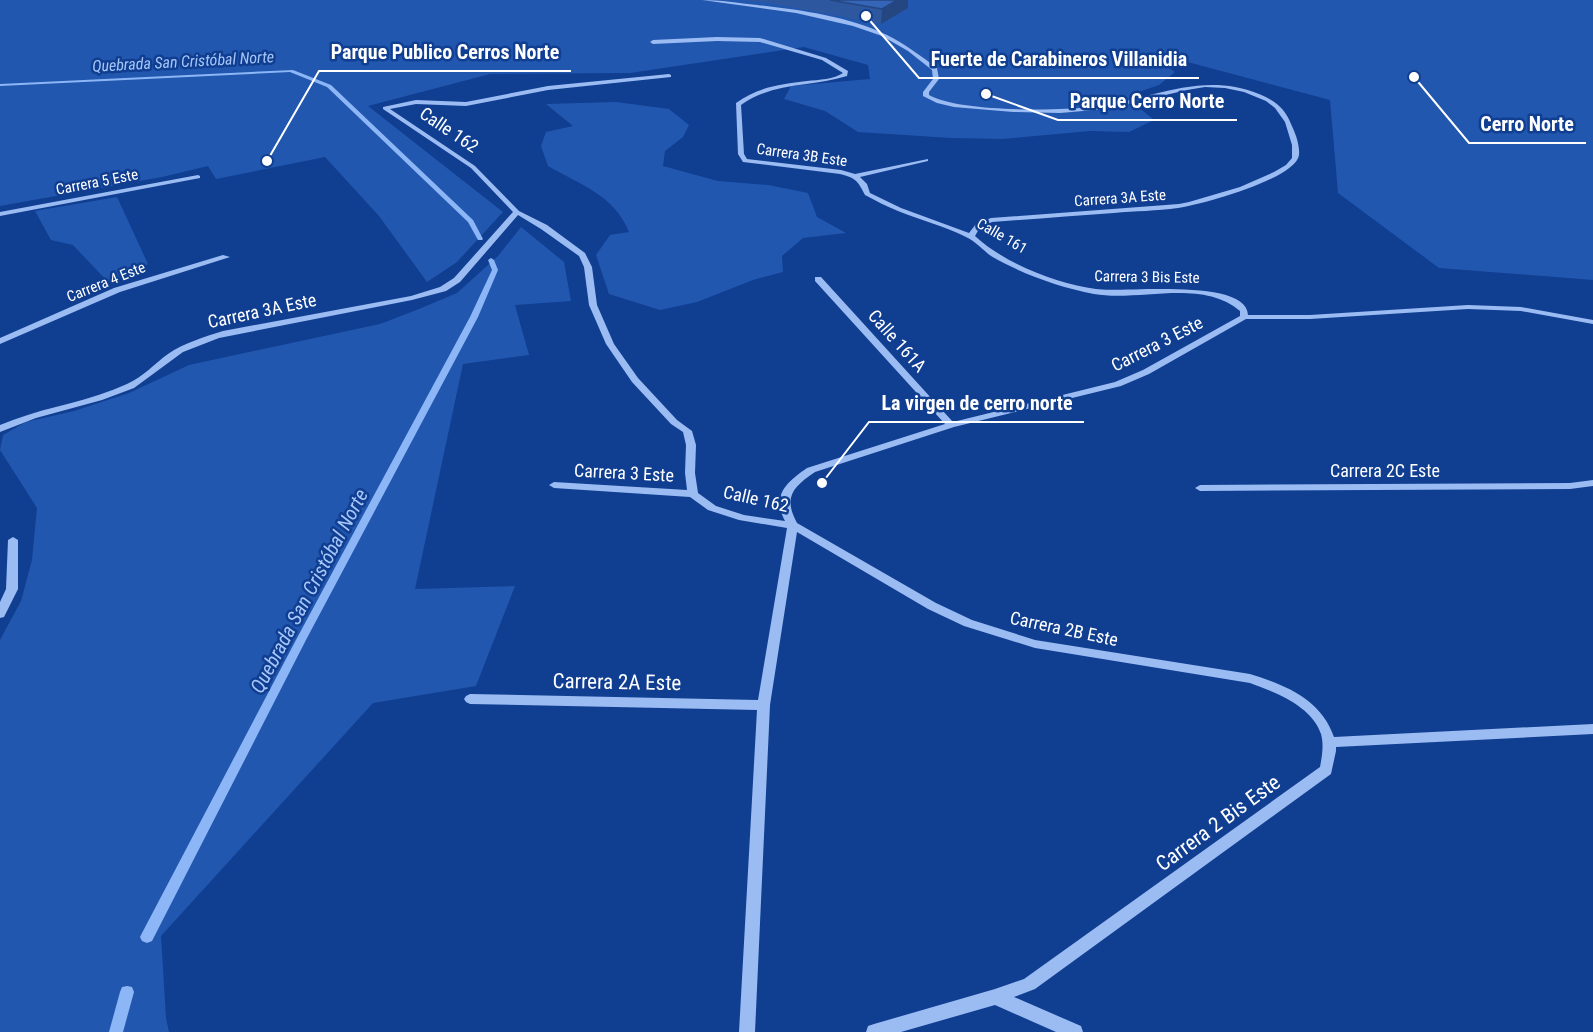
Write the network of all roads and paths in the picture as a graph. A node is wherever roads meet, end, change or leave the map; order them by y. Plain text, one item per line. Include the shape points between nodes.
1 (704, 0) edge
2 (653, 42) dead end
3 (669, 76) dead end
4 (926, 160) dead end
5 (855, 176) junction
6 (198, 177) dead end
7 (517, 212) junction
8 (0, 214) edge
9 (971, 236) junction
10 (226, 257) dead end
11 (818, 279) dead end
12 (1074, 287) joint
13 (1244, 316) junction
14 (1593, 322) edge
15 (0, 341) edge
16 (951, 425) junction
17 (0, 429) edge
18 (1593, 483) edge
19 (554, 485) dead end
20 (1200, 488) dead end
21 (693, 494) junction
22 (793, 525) junction
23 (13, 540) dead end
24 (0, 614) edge
25 (470, 699) dead end
26 (764, 705) junction
27 (1593, 729) edge
28 (1331, 742) junction
29 (995, 997) junction
30 (747, 1032) edge
31 (874, 1032) edge
32 (1075, 1032) edge

1 - 9 street, Carrera 3A Este via 800,12 865,26 921,56 935,69 936,79 926,96 950,104 1090,109 1214,84 1266,99 1286,116 1295,158 1274,176 1179,206 991,220 978,224
2 - 5 street, Carrera 3B Este via 760,40 842,68 845,75 834,80 772,88 745,98 738,104 741,154 745,161
3 - 7 street, Calle 162 via 548,88 466,104 416,102 385,108 473,168
4 - 5 street, Carrera 3B Este
5 - 9 street, Calle 161 via 864,184 867,194 884,203
6 - 8 street, Carrera 5 Este
7 - 17 street, Carrera 3A Este via 469,269 443,289 223,334 169,357 151,375 131,386 34,413
7 - 21 street, Calle 162 via 582,255 588,267 593,305 610,344 634,380 687,432
9 - 12 street, Calle 161 via 992,253
10 - 15 street, Carrera 4 Este via 117,290
11 - 16 street, Calle 161A
12 - 13 street, Carrera 3 Bis Este via 1124,294 1204,292 1233,300 1244,310
13 - 14 street via 1310,317 1468,307 1521,309
13 - 16 street, Carrera 3 Este via 1118,384
16 - 22 street, Carrera 3 Este via 811,470 795,481 785,495 784,510
18 - 20 street, Carrera 2C Este
19 - 21 street, Carrera 3 Este
21 - 22 street, Calle 162 via 712,508 743,518
22 - 26 street, Calle 162
22 - 28 street, Carrera 2B Este via 968,623 1035,644 1278,687 1310,708 1324,724
23 - 24 street via 12,588
25 - 26 street, Carrera 2A Este
26 - 30 street, Calle 162
27 - 28 street
28 - 29 street, Carrera 2 Bis Este via 1332,754 1326,770 1307,785 1029,984
29 - 31 street, Carrera 2 Bis Este
29 - 32 street

